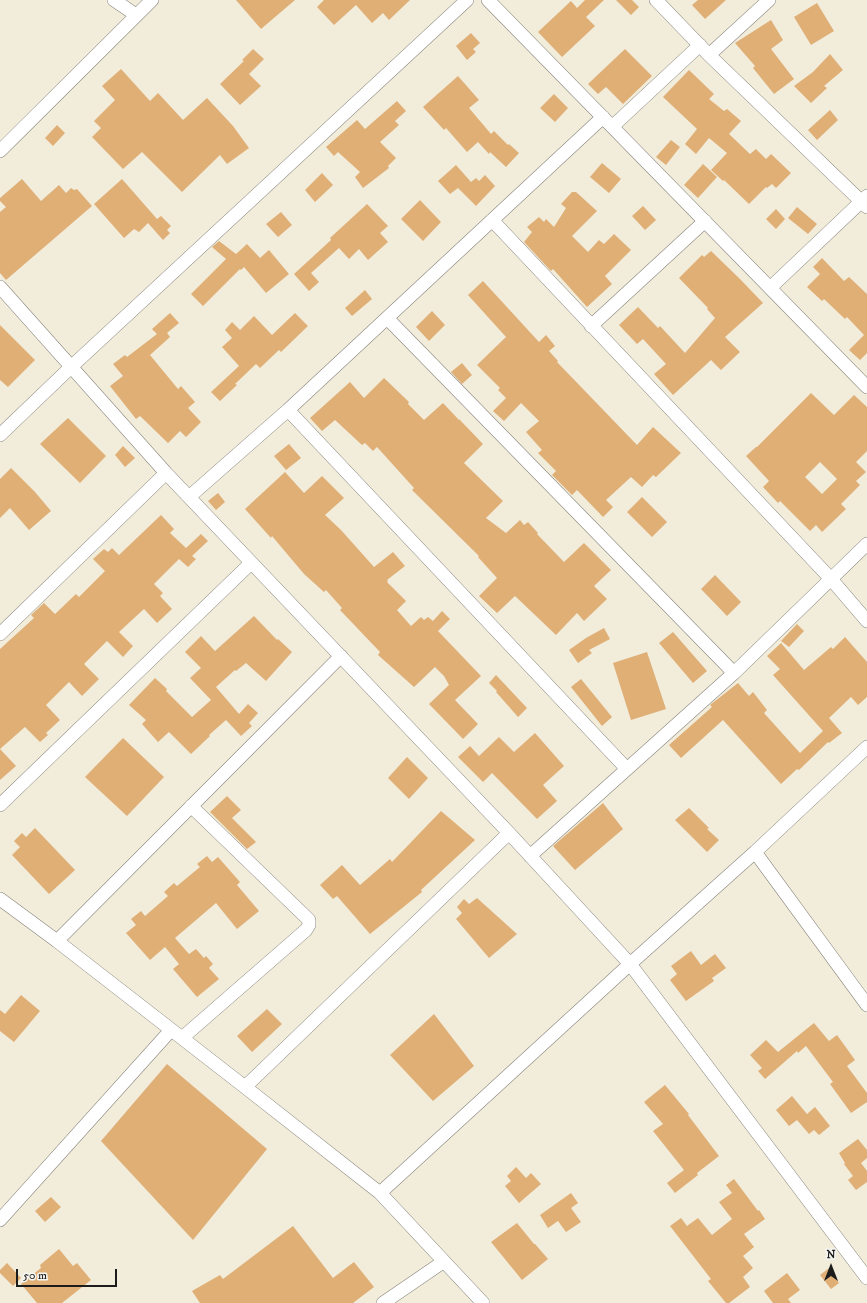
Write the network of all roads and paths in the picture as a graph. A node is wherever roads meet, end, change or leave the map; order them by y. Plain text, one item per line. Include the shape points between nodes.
1 (114, 0) edge
2 (152, 0) edge
3 (467, 0) edge
4 (488, 0) edge
5 (656, 0) edge
6 (769, 0) edge
7 (136, 15) junction
8 (700, 45) junction
9 (709, 55) junction
10 (603, 117) junction
11 (613, 126) junction
12 (0, 150) edge
13 (865, 201) edge
14 (492, 220) junction
15 (705, 221) junction
16 (0, 288) edge
17 (770, 288) junction
18 (387, 318) junction
19 (591, 326) junction
20 (72, 366) junction
21 (867, 387) edge
22 (288, 410) junction
23 (0, 435) edge
24 (166, 473) junction
25 (189, 497) junction
26 (867, 544) edge
27 (251, 563) junction
28 (831, 579) junction
29 (867, 621) edge
30 (0, 634) edge
31 (341, 656) junction
32 (734, 672) junction
33 (867, 747) edge
34 (626, 768) junction
35 (0, 805) edge
36 (191, 806) junction
37 (509, 834) junction
38 (755, 852) junction
39 (530, 856) junction
40 (0, 899) edge
41 (57, 941) junction
42 (630, 964) junction
43 (867, 1005) edge
44 (171, 1030) junction
45 (182, 1038) junction
46 (246, 1087) junction
47 (380, 1193) junction
48 (0, 1220) edge
49 (443, 1262) junction
50 (867, 1278) edge
51 (383, 1303) edge
52 (482, 1303) edge

1 - 7 street
2 - 7 street
3 - 20 street
4 - 10 street
5 - 8 street
6 - 9 street
7 - 12 street
8 - 9 street
8 - 11 street
9 - 13 street
10 - 11 street
10 - 14 street
11 - 15 street
13 - 17 street
14 - 18 street
14 - 19 street
15 - 17 street
15 - 19 street
16 - 20 street
17 - 21 street
18 - 22 street
18 - 32 street
19 - 28 street
20 - 23 street
20 - 24 street
22 - 25 street
22 - 34 street
24 - 25 street
24 - 30 street
25 - 27 street
26 - 28 street
27 - 31 street
27 - 35 street
28 - 29 street
28 - 32 street
31 - 36 street
31 - 37 street
32 - 34 street
33 - 38 street
34 - 39 street
36 - 41 street
36 - 45 street via 309,920 309,925
37 - 39 street
37 - 46 street
38 - 42 street
38 - 43 street
39 - 42 street
40 - 41 street
41 - 44 street
42 - 47 street
42 - 50 street
44 - 45 street
44 - 48 street
45 - 46 street
46 - 47 street
47 - 49 street
49 - 51 street
49 - 52 street

